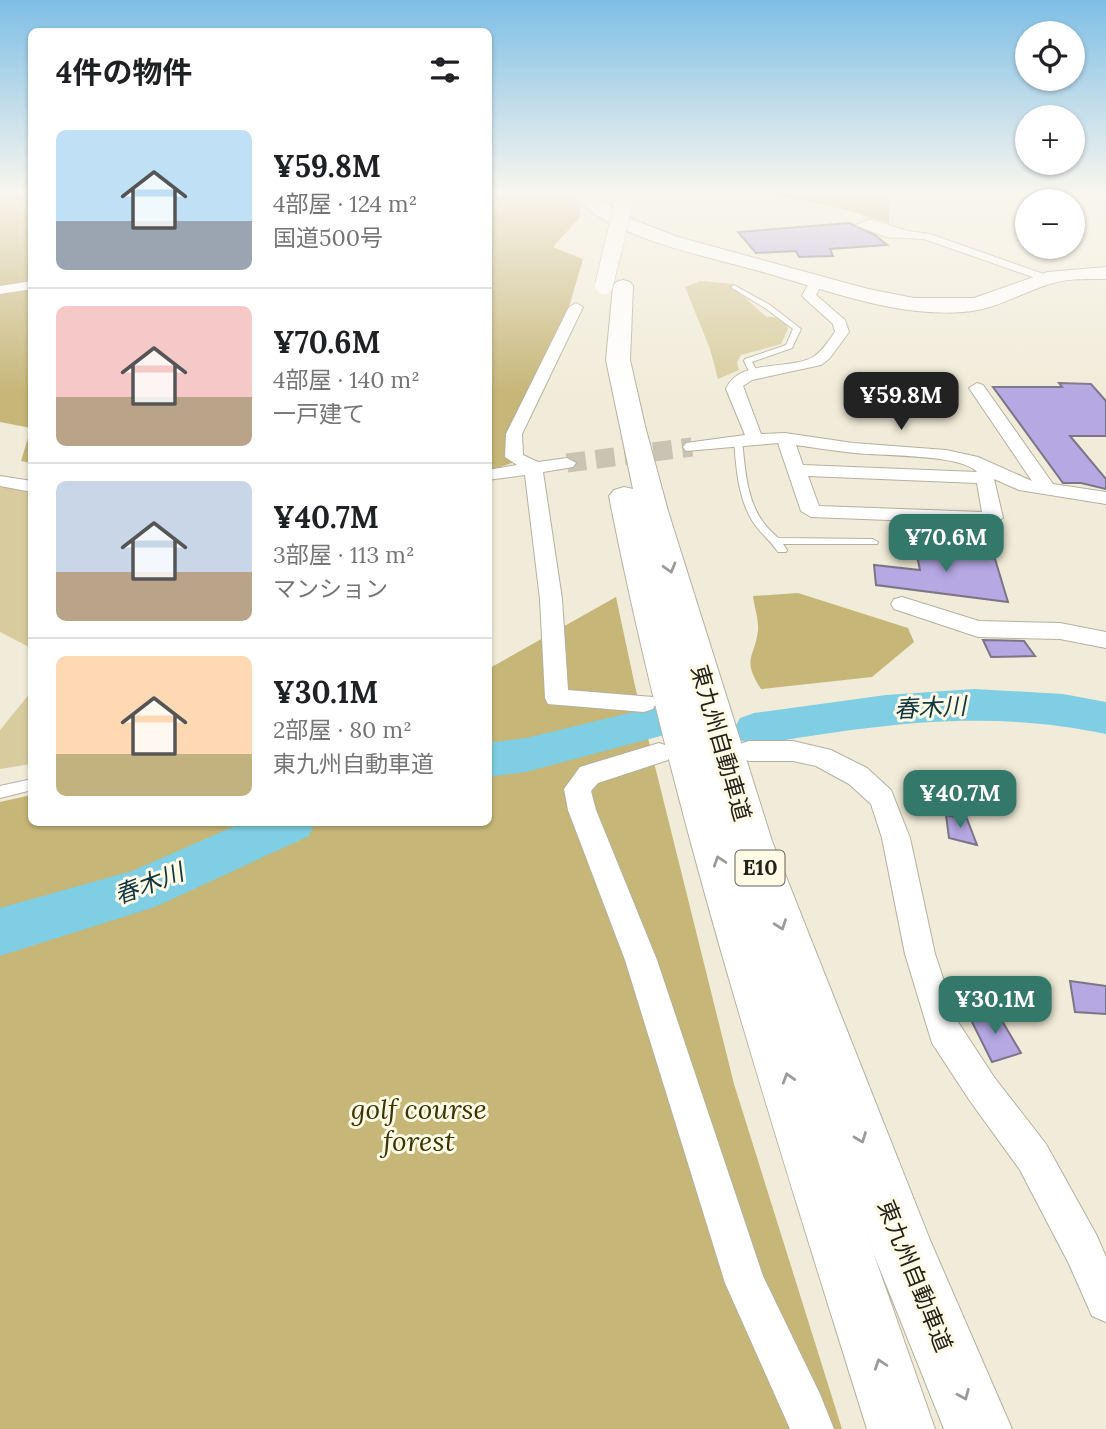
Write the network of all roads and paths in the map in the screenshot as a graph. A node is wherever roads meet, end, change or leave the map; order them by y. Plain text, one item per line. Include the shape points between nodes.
1 (609, 261) edge
2 (614, 261) edge
3 (746, 261) edge
4 (1000, 261) edge
5 (1106, 274) edge
6 (1049, 278) junction
7 (817, 281) junction
8 (28, 286) edge
9 (734, 288) dead end
10 (0, 290) edge
11 (601, 293) junction
12 (755, 374) junction
13 (977, 388) dead end
14 (785, 438) junction
15 (746, 440) junction
16 (692, 447) tunnel mouth
17 (567, 463) tunnel mouth
18 (534, 467) junction
19 (797, 470) junction
20 (986, 473) junction
21 (492, 474) edge
22 (0, 481) edge
23 (28, 486) edge
24 (1047, 489) junction
25 (1106, 498) edge
26 (873, 542) dead end
27 (902, 604) dead end
28 (1106, 640) edge
29 (644, 703) dead end
30 (749, 751) dead end
31 (659, 752) dead end
32 (28, 786) edge
33 (0, 792) edge
34 (1106, 1302) edge
35 (812, 1429) edge
36 (901, 1429) edge
37 (978, 1429) edge

1 - 11 highway, 東九州自動車道 / E10, bridge
2 - 11 highway, 東九州自動車道 / E10
3 - 7 highway
4 - 6 street
5 - 6 highway
6 - 7 highway via 987,302 953,306 900,302
7 - 12 street via 809,296 840,323 840,335 812,364
8 - 10 street
9 - 12 lane via 797,329 789,346 748,361
11 - 18 street via 513,434 514,457
36 -> 11 highway, 東九州自動車道 / E10 via 713,842 645,594 597,360
11 -> 37 highway, 東九州自動車道 / E10 via 656,523 750,841 904,1252
12 - 15 street via 734,389
13 - 24 street
14 - 15 street
14 - 19 street
14 - 20 street via 946,455 965,459
15 - 16 street
15 - 26 lane via 751,511 780,546
17 - 18 street
18 - 21 street
18 - 29 street via 551,598 557,698
19 - 20 street
19 - 20 street via 811,511 993,518
20 - 24 street
22 - 23 street
24 - 25 street
27 - 28 street via 978,629 1060,631
30 - 34 street via 793,751 822,757 858,776 882,798 944,1031 1033,1157
31 - 35 street via 589,775 577,789 641,960 745,1283
32 - 33 lane

